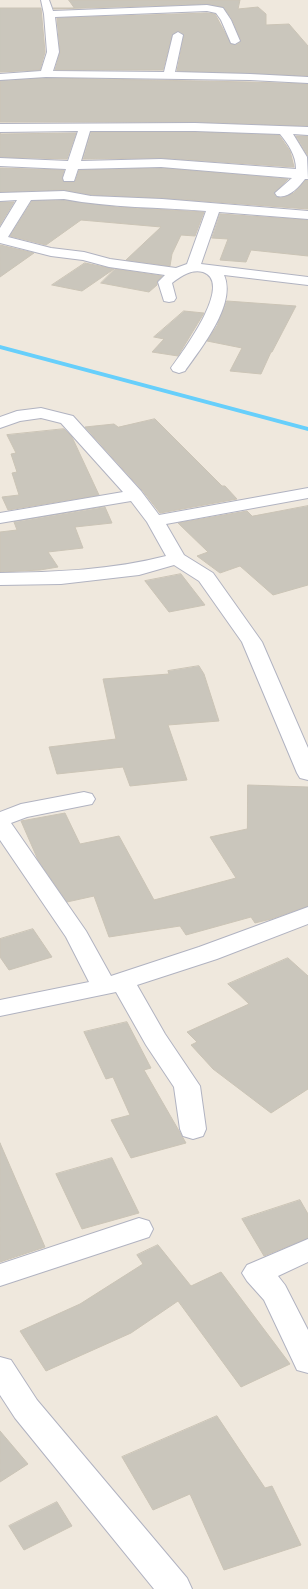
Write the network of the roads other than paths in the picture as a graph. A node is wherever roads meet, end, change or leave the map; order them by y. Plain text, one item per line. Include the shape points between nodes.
1 (44, 0) edge
2 (49, 14) junction
3 (178, 35) dead end
4 (235, 41) dead end
5 (46, 74) junction
6 (170, 76) junction
7 (0, 77) edge
8 (308, 80) edge
9 (0, 128) edge
10 (85, 128) junction
11 (283, 130) junction
12 (308, 130) edge
13 (0, 162) edge
14 (73, 165) junction
15 (305, 175) edge
16 (282, 194) dead end
17 (64, 195) junction
18 (0, 197) edge
19 (26, 198) junction
20 (214, 208) junction
21 (308, 215) edge
22 (0, 239) edge
23 (193, 267) junction
24 (208, 269) junction
25 (177, 272) junction
26 (308, 281) edge
27 (169, 298) dead end
28 (179, 368) dead end
29 (0, 423) edge
30 (308, 493) edge
31 (135, 496) junction
32 (0, 518) edge
33 (156, 521) junction
34 (177, 559) junction
35 (0, 579) edge
36 (308, 773) edge
37 (84, 799) dead end
38 (0, 820) edge
39 (0, 823) edge
40 (308, 915) edge
41 (113, 984) junction
42 (0, 1008) edge
43 (193, 1129) dead end
44 (140, 1229) dead end
45 (308, 1250) edge
46 (0, 1275) edge
47 (308, 1360) edge
48 (0, 1369) edge
49 (175, 1589) edge

1 - 2 street
2 - 4 street via 207,8 219,10
2 - 5 street via 53,52
3 - 6 street
5 - 6 street
5 - 7 street
6 - 8 street
9 - 10 street
10 - 11 street via 195,127
10 - 14 street
11 - 12 street
11 - 15 street via 298,149
13 - 14 street
14 - 15 street via 161,163
14 - 17 street
15 - 16 street
17 - 19 street
17 - 20 street via 92,200
18 - 19 street
19 - 22 street
20 - 21 street
20 - 23 street
22 - 25 street via 109,263
23 - 24 street
23 - 25 street
24 - 26 street
24 - 28 street via 220,279 221,291 211,320
25 - 27 street via 165,282
29 - 31 street via 17,416 41,413 67,419
30 - 33 street
31 - 32 street
31 - 33 street
33 - 34 street
34 - 35 street via 139,569 61,578
34 - 36 street via 206,577 252,642
37 - 38 street via 21,811
39 - 41 street
40 - 41 street via 208,953
41 - 42 street
41 - 43 street via 187,1086
44 - 46 street
45 - 47 street via 257,1273 275,1293
48 - 49 street via 26,1409

